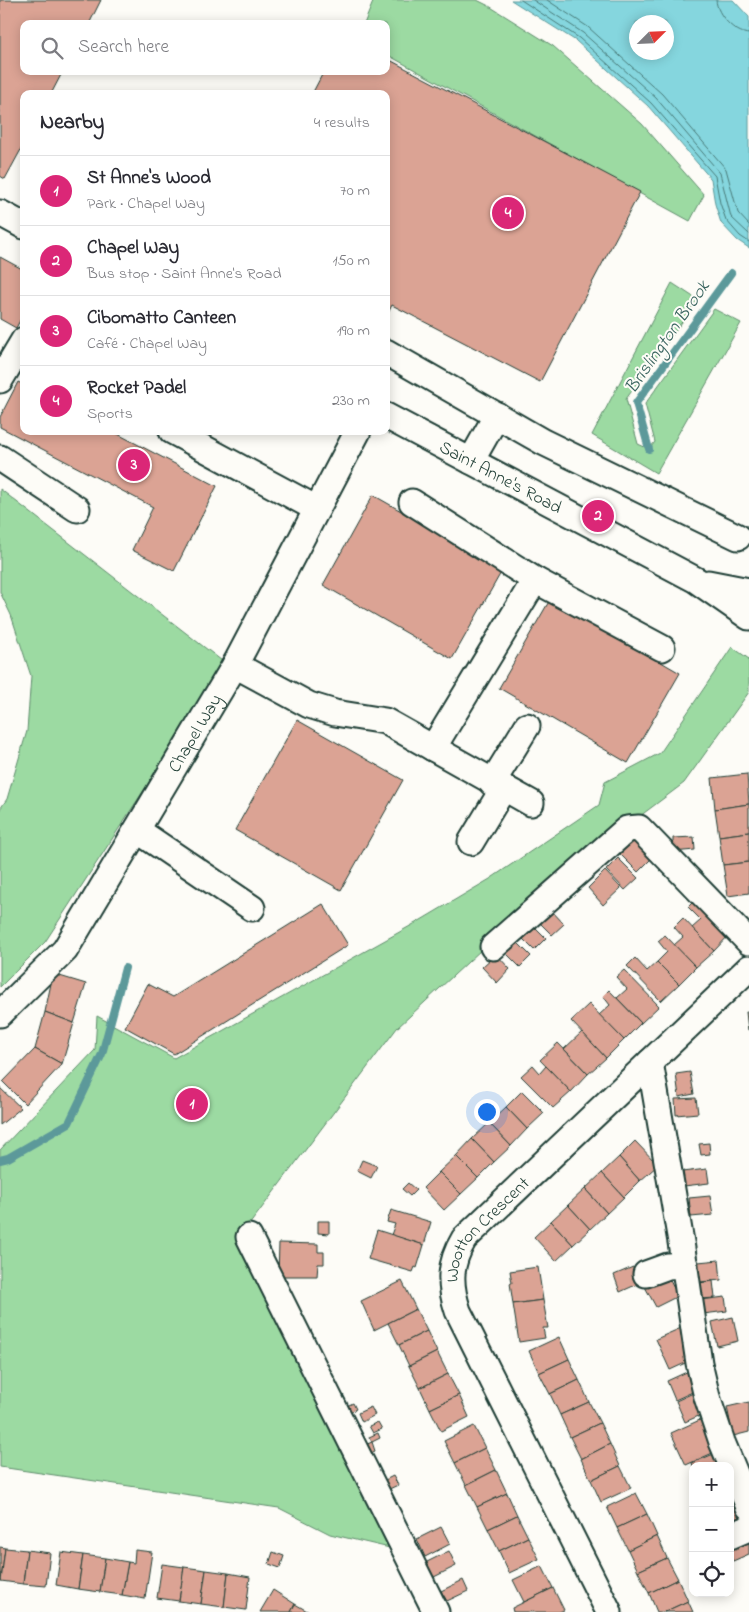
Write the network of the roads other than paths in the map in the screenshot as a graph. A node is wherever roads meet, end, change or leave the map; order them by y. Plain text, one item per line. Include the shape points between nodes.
1 (0, 214) edge
2 (20, 224) edge
3 (20, 346) edge
4 (390, 354) edge
5 (20, 368) edge
6 (1, 377) edge
7 (497, 415) junction
8 (390, 418) edge
9 (179, 435) edge
10 (356, 435) edge
11 (0, 458) edge
12 (471, 461) junction
13 (412, 502) dead end
14 (77, 509) dead end
15 (317, 509) junction
16 (738, 537) dead end
17 (535, 580) junction
18 (696, 580) junction
19 (749, 592) edge
20 (749, 617) edge
21 (662, 648) dead end
22 (235, 665) junction
23 (528, 726) dead end
24 (433, 748) junction
25 (497, 786) junction
26 (531, 804) dead end
27 (137, 830) junction
28 (471, 842) dead end
29 (252, 908) dead end
30 (749, 942) edge
31 (493, 947) dead end
32 (749, 968) edge
33 (0, 1014) edge
34 (650, 1062) junction
35 (248, 1237) dead end
36 (749, 1507) edge
37 (749, 1528) edge
38 (734, 1534) edge
39 (436, 1612) edge
40 (609, 1612) edge

1 - 2 street
3 - 6 street
4 - 7 street
5 - 6 street
7 - 12 street
7 - 16 street via 543,442
8 - 12 street, Saint Anne's Road
9 - 15 street
10 - 15 street, Chapel Way
11 - 14 street
12 - 18 street, Saint Anne's Road
13 - 17 street
15 - 22 street, Chapel Way
17 - 21 street
17 - 24 street
18 - 19 street, Saint Anne's Road
18 - 20 street, Saint Anne's Road
22 - 24 street via 309,705 385,721
22 - 27 street, Chapel Way
23 - 25 street
24 - 25 street
25 - 26 street
25 - 28 street
27 - 29 street
27 - 33 street, Chapel Way via 65,950
30 - 31 street via 639,828 627,829
32 - 34 street, Wootton Crescent
34 - 36 street via 665,1265 722,1442
34 - 40 street, Wootton Crescent via 464,1240 456,1255 451,1286 458,1311
35 - 39 street
37 - 38 street

